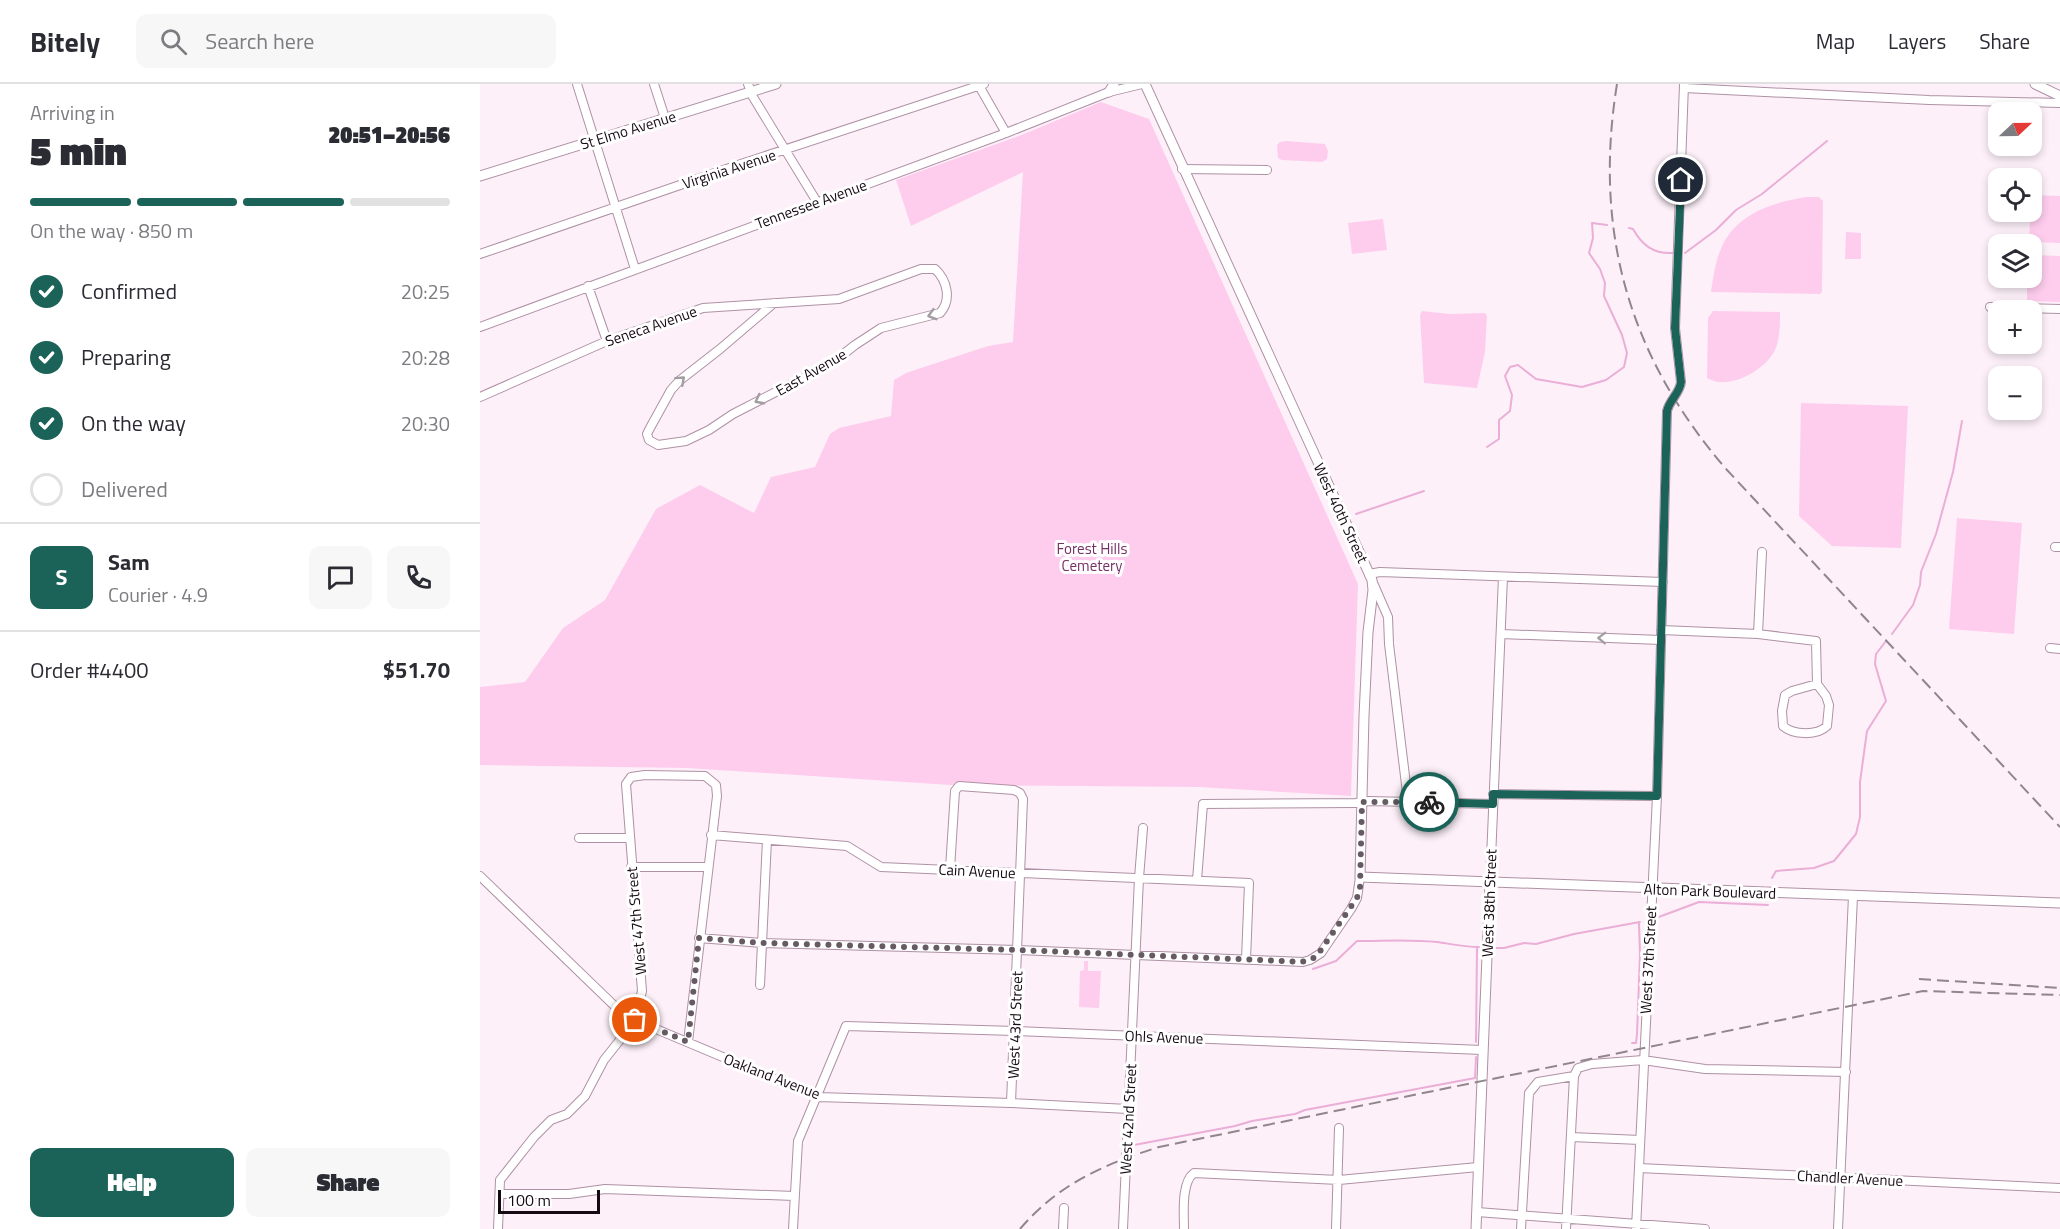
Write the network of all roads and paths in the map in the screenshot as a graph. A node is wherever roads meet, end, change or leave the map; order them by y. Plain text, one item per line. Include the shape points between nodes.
1 (577, 84) edge
2 (654, 84) edge
3 (776, 84) edge
4 (1144, 84) edge
5 (2035, 84) edge
6 (980, 85) edge
7 (1684, 86) edge
8 (749, 88) edge
9 (1111, 88) edge
10 (2060, 96) edge
11 (2060, 103) edge
12 (665, 118) junction
13 (1006, 133) junction
14 (595, 140) junction
15 (785, 150) junction
16 (1182, 169) junction
17 (1267, 170) dead end
18 (480, 176) edge
19 (817, 202) junction
20 (616, 207) junction
21 (480, 254) edge
22 (635, 269) junction
23 (935, 269) joint
24 (588, 286) junction
25 (774, 303) junction
26 (2042, 308) edge
27 (2060, 309) edge
28 (480, 327) edge
29 (608, 341) junction
30 (480, 397) edge
31 (1762, 552) dead end
32 (1370, 577) junction
33 (1503, 577) junction
34 (1663, 582) junction
35 (1661, 630) junction
36 (1502, 634) junction
37 (1758, 634) junction
38 (1661, 640) junction
39 (2050, 648) dead end
40 (2060, 648) edge
41 (1817, 684) junction
42 (1493, 794) junction
43 (1657, 796) junction
44 (1408, 801) junction
45 (1362, 802) junction
46 (1493, 804) junction
47 (1143, 828) dead end
48 (711, 835) junction
49 (579, 838) dead end
50 (630, 838) junction
51 (768, 840) junction
52 (631, 867) junction
53 (707, 867) junction
54 (950, 869) junction
55 (1021, 873) junction
56 (480, 876) edge
57 (1360, 877) junction
58 (1139, 878) junction
59 (1197, 880) junction
60 (1490, 882) junction
61 (1652, 888) junction
62 (1853, 896) junction
63 (2060, 903) edge
64 (699, 938) junction
65 (762, 943) junction
66 (1018, 950) junction
67 (1135, 956) junction
68 (1246, 960) junction
69 (760, 986) dead end
70 (635, 1020) junction
71 (1015, 1031) junction
72 (1132, 1036) junction
73 (688, 1042) junction
74 (1482, 1050) junction
75 (1643, 1060) junction
76 (1576, 1072) junction
77 (1846, 1072) junction
78 (818, 1096) junction
79 (1011, 1103) junction
80 (1128, 1109) junction
81 (1339, 1128) dead end
82 (1571, 1137) junction
83 (1640, 1140) junction
84 (1478, 1167) junction
85 (1639, 1168) junction
86 (1841, 1178) junction
87 (1339, 1180) junction
88 (2060, 1188) edge
89 (500, 1194) junction
90 (795, 1196) junction
91 (1064, 1208) dead end
92 (1477, 1212) junction
93 (1521, 1216) junction
94 (1567, 1219) junction
95 (1636, 1226) edge
96 (498, 1229) edge
97 (793, 1229) edge
98 (1063, 1229) edge
99 (1123, 1229) edge
100 (1184, 1229) edge
101 (1336, 1229) edge
102 (1476, 1229) edge
103 (1521, 1229) edge
104 (1566, 1229) edge
105 (1705, 1229) edge
106 (1838, 1229) edge

1 - 14 street
2 - 12 street
3 - 8 main road, St Elmo Avenue
4 - 9 street, Tennessee Avenue
4 - 16 main road, West 40th Street
5 - 10 main road
6 - 13 street
6 - 15 street, Virginia Avenue
7 - 11 street
7 - 34 street, West 37th Street via 1675,328 1681,382 1667,411
8 - 12 main road, St Elmo Avenue
8 - 15 street
9 - 13 street, Tennessee Avenue
12 - 14 main road, St Elmo Avenue
13 - 19 street, Tennessee Avenue
14 - 18 main road, St Elmo Avenue
14 - 20 street
15 - 19 street
15 - 20 street, Virginia Avenue
16 - 17 street
16 - 32 main road, West 40th Street
19 - 22 street, Tennessee Avenue
20 - 21 street, Virginia Avenue
20 - 22 street
22 - 24 street, Tennessee Avenue
23 - 25 street, Seneca Avenue via 921,269 840,299
23 -> 25 street, East Avenue via 942,276 947,294 940,314 882,328 832,363 686,441 658,445 649,441 647,434 679,381
24 - 28 street, Tennessee Avenue
24 - 29 street
25 - 29 street, Seneca Avenue via 703,308
26 - 27 street
29 - 30 street, Seneca Avenue
31 - 37 street
32 - 33 street via 1380,572
32 - 44 street via 1388,617
32 - 45 main road, West 40th Street via 1373,590
33 - 34 street
33 - 36 street, West 38th Street
34 - 35 street, West 37th Street
35 - 37 street
35 - 38 street, West 37th Street
38 -> 36 street
36 - 42 street, West 38th Street
37 - 41 street via 1816,641
38 - 43 street, West 37th Street
39 - 40 street
41 - 41 street via 1785,695 1783,726 1789,731 1821,732 1827,726 1829,705
42 - 43 street
42 - 46 street, West 38th Street
43 - 61 street, West 37th Street
44 - 45 street
44 - 46 street
45 - 57 main road, West 40th Street
45 - 59 street via 1203,804
46 - 60 street, West 38th Street
47 - 58 street, West 42nd Street
48 - 50 street, West 47th Street via 716,785 705,776 645,775 631,777 626,784
48 - 51 street, Cain Avenue
48 - 53 street
49 - 50 street
50 - 52 street, West 47th Street
51 - 54 street, Cain Avenue via 847,846 881,867
51 - 65 street
52 - 53 street
52 - 70 street, West 47th Street via 642,992
53 - 64 street
54 - 55 street, Cain Avenue
54 - 55 street, West 43rd Street via 955,791 959,786 1020,793
55 - 58 street, Cain Avenue
55 - 66 street, West 43rd Street
56 - 70 street, Oakland Avenue via 625,1016
57 - 60 main road, Alton Park Boulevard
57 - 68 street, West 40th Street via 1357,898 1321,953 1310,960
58 - 59 street, Cain Avenue
58 - 67 street, West 42nd Street
59 - 68 street, Cain Avenue via 1249,883
60 - 61 main road, Alton Park Boulevard
60 - 74 main road, West 38th Street
61 - 62 main road, Alton Park Boulevard
61 - 75 street, West 37th Street
62 - 63 main road, Alton Park Boulevard
62 - 77 street
64 - 65 street
64 - 73 street
65 - 66 street
65 - 69 street
66 - 67 street
66 - 71 street, West 43rd Street
67 - 68 street
67 - 72 street, West 42nd Street
70 - 73 street, Oakland Avenue
70 - 89 street, West 47th Street via 604,1060 585,1095 567,1114 551,1120 534,1137 500,1180
71 - 72 street, Ohls Avenue
71 - 78 street, Ohls Avenue via 846,1026
71 - 79 street, West 43rd Street
72 - 74 street, Ohls Avenue
72 - 80 street, West 42nd Street
73 - 78 street, Oakland Avenue
74 - 84 main road, West 38th Street
75 - 76 street via 1592,1064
75 - 77 street via 1705,1069
75 - 83 street, West 37th Street
76 - 82 street
76 - 93 street via 1538,1082 1529,1092
77 - 86 street
78 - 79 street, Oakland Avenue
78 - 90 street via 798,1141
79 - 80 street, Oakland Avenue
80 - 99 street, West 42nd Street
81 - 87 street
82 - 83 street
82 - 94 street
83 - 85 street, West 37th Street
84 - 87 street
84 - 92 main road, West 38th Street
85 - 86 street, Chandler Avenue
85 - 95 street, West 37th Street
86 - 88 street, Chandler Avenue
86 - 106 street
87 - 100 street via 1194,1173 1186,1184
87 - 101 street
89 - 90 street via 569,1194 605,1189
89 - 96 street, West 47th Street
90 - 97 street
91 - 98 street
92 - 93 street
92 - 102 main road, West 38th Street
93 - 94 street
93 - 103 street
94 - 95 street
94 - 104 street
95 - 105 street

